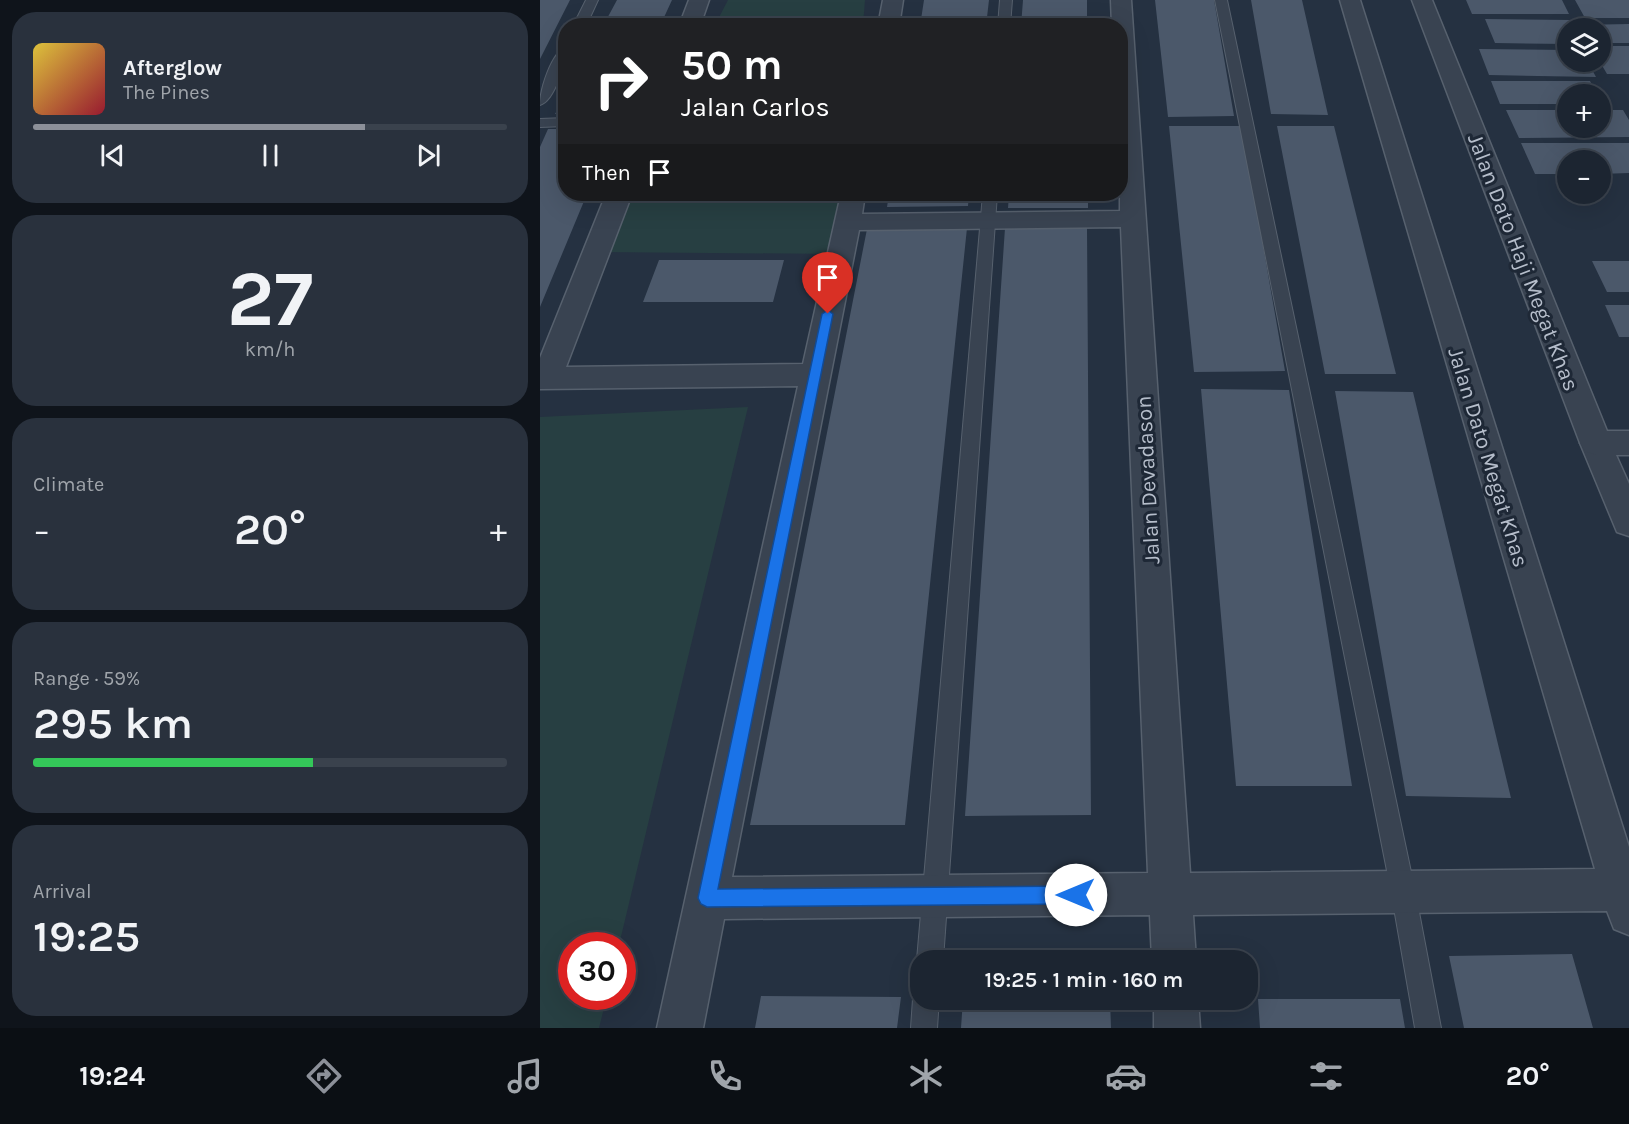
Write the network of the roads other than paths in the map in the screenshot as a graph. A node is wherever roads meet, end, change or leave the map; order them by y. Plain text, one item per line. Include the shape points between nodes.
1 (592, 0) edge
2 (699, 0) edge
3 (893, 0) edge
4 (1006, 0) edge
5 (1121, 0) edge
6 (1221, 0) edge
7 (1350, 0) edge
8 (1422, 0) edge
9 (583, 18) edge
10 (692, 18) edge
11 (890, 18) edge
12 (1005, 18) edge
13 (1122, 18) edge
14 (558, 66) edge
15 (540, 101) edge
16 (558, 122) edge
17 (540, 123) edge
18 (1128, 139) edge
19 (616, 201) edge
20 (990, 201) edge
21 (850, 208) edge
22 (1132, 219) junction
23 (988, 222) junction
24 (814, 375) junction
25 (544, 378) edge
26 (1596, 443) junction
27 (1629, 443) edge
28 (1629, 523) edge
29 (1403, 891) junction
30 (1170, 894) junction
31 (935, 896) junction
32 (707, 898) junction
33 (1626, 898) edge
34 (931, 950) edge
35 (1173, 950) edge
36 (925, 1010) edge
37 (1176, 1010) edge
38 (680, 1028) edge
39 (924, 1028) edge
40 (1177, 1028) edge
41 (1428, 1028) edge

1 - 9 lane
2 - 10 street
3 - 11 street
4 - 12 lane
5 - 13 street, Jalan Devadason
6 - 29 lane
7 - 33 street, Jalan Dato Megat Khas
8 - 26 street, Jalan Dato Haji Megat Khas
14 - 15 lane
16 - 17 lane
18 - 22 street, Jalan Devadason
19 - 25 street
20 - 23 lane
21 - 23 street
21 - 24 street
22 - 23 street
22 - 30 street, Jalan Devadason
23 - 31 lane
24 - 25 street
24 - 32 street
26 - 27 street
26 - 28 street, Jalan Dato Haji Megat Khas
29 - 30 street
29 - 33 street
29 - 41 lane
30 - 31 street
30 - 35 street, Jalan Devadason
31 - 32 street
31 - 34 lane
32 - 38 street
36 - 39 lane
37 - 40 street

